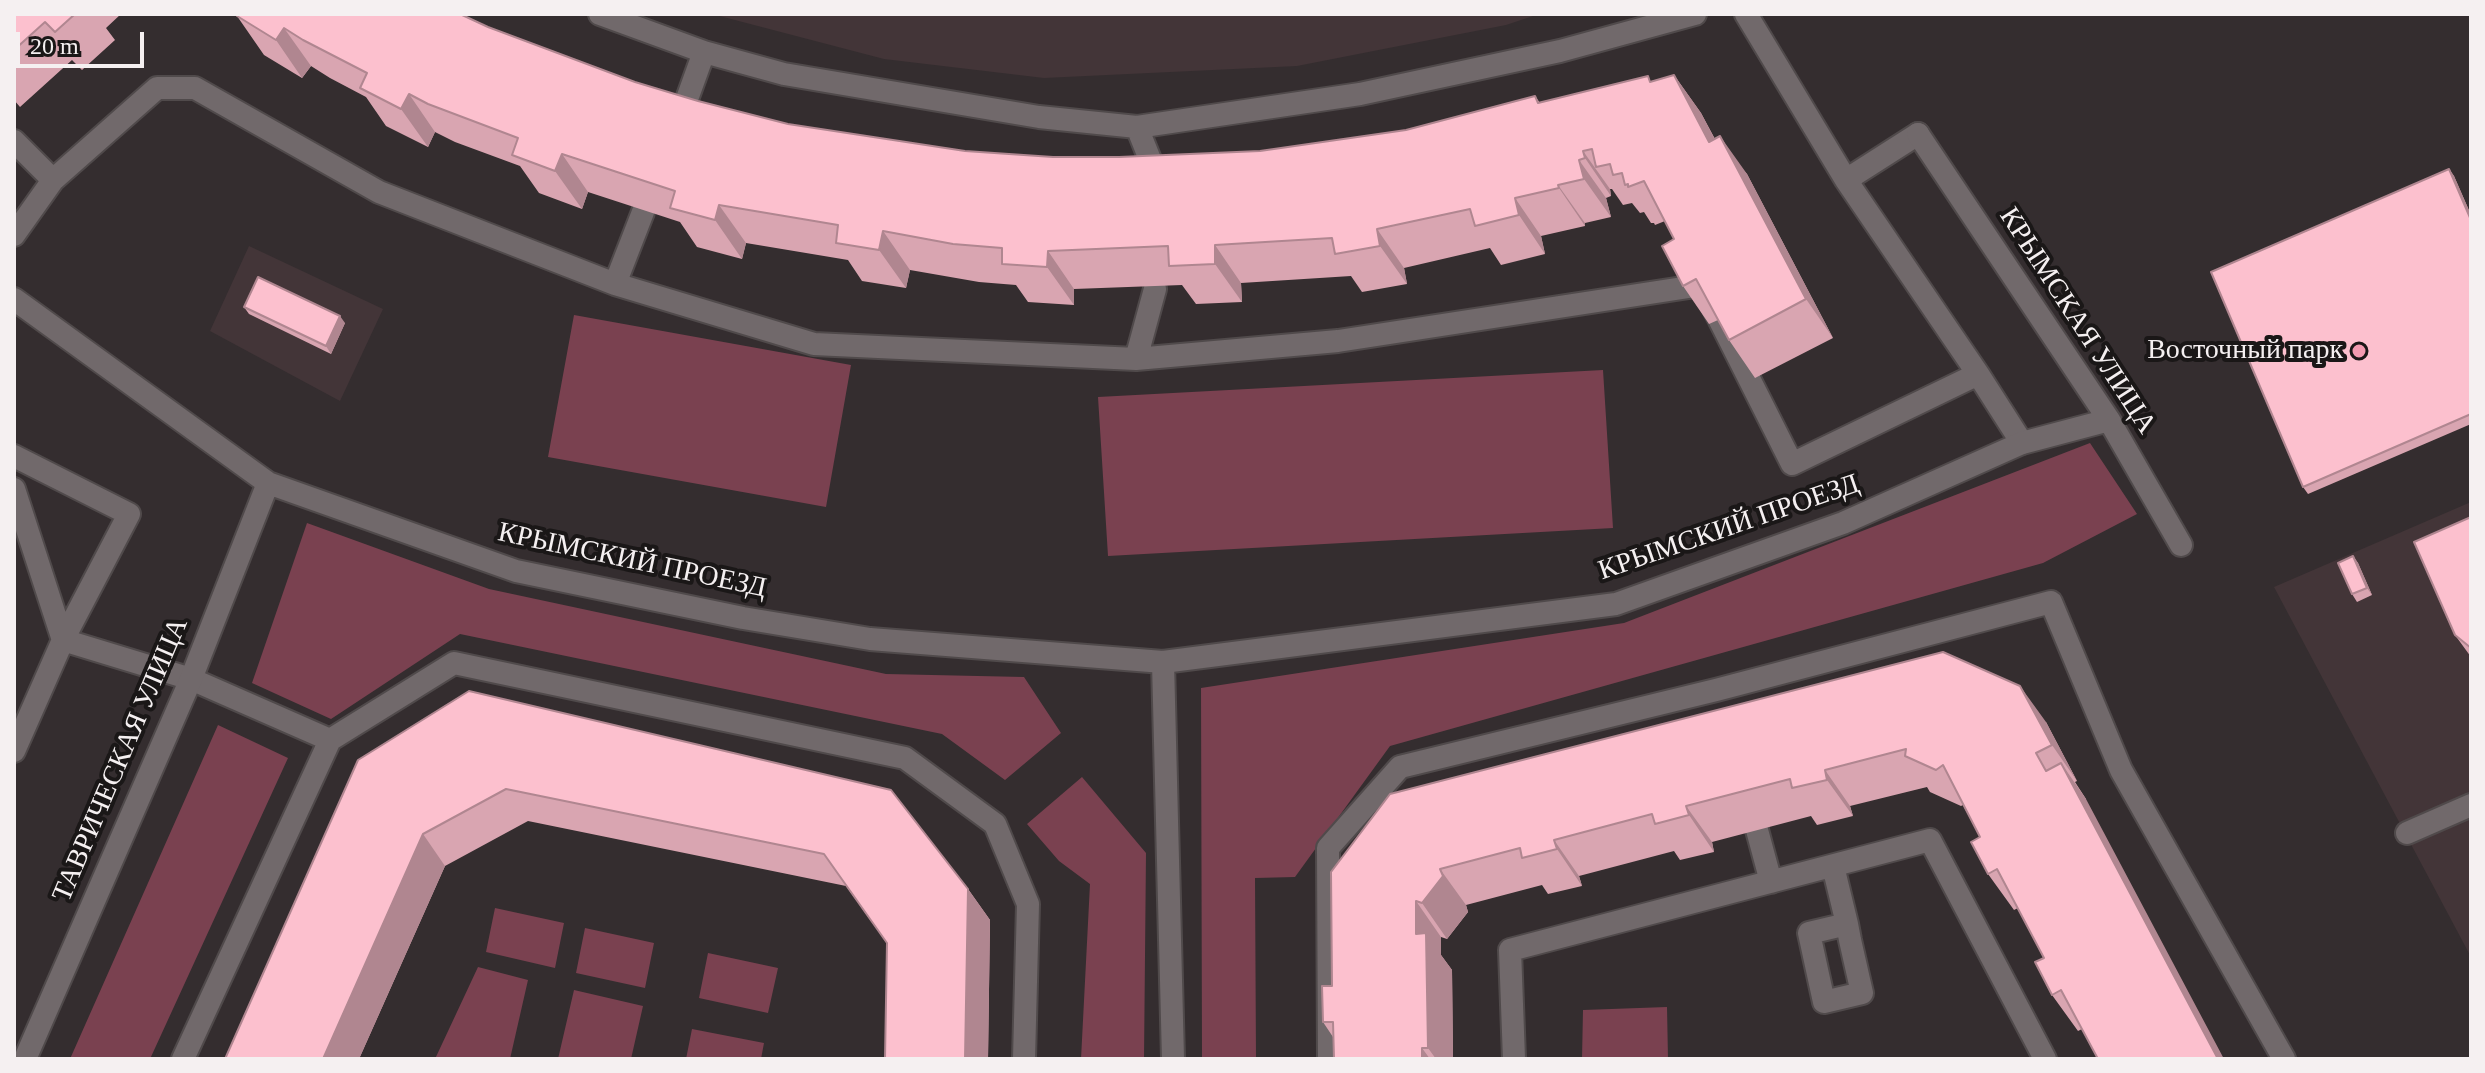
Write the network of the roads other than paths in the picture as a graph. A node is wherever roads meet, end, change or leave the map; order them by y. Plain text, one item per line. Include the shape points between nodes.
1 (600, 14) edge
2 (1695, 14) edge
3 (1746, 14) edge
4 (704, 52) junction
5 (677, 125) edge
6 (1137, 127) junction
7 (14, 141) edge
8 (53, 180) junction
9 (1846, 180) junction
10 (1164, 194) edge
11 (643, 212) edge
12 (14, 235) edge
13 (615, 284) junction
14 (1155, 289) edge
15 (14, 299) edge
16 (1136, 359) junction
17 (1978, 374) junction
18 (2109, 420) junction
19 (2022, 443) junction
20 (14, 456) edge
21 (268, 483) junction
22 (14, 489) edge
23 (2181, 545) dead end
24 (63, 640) junction
25 (1163, 662) junction
26 (191, 679) junction
27 (330, 740) junction
28 (14, 751) edge
29 (2471, 805) edge
30 (1757, 830) edge
31 (2407, 833) dead end
32 (1833, 866) junction
33 (1771, 882) junction
34 (1847, 924) dead end
35 (25, 1059) edge
36 (183, 1059) edge
37 (1024, 1059) edge
38 (1173, 1059) edge
39 (1329, 1059) edge
40 (1514, 1059) edge
41 (2045, 1059) edge
42 (2284, 1059) edge

1 - 4 street
2 - 6 street via 1560,51 1360,94
3 - 9 street
4 - 5 street
4 - 6 street via 784,74 909,97
6 - 10 street
7 - 8 street
8 - 12 street
8 - 13 street via 157,88 195,88 379,192
9 - 17 street
9 - 18 street, КРЫМСКАЯ УЛИЦА via 1918,134
11 - 13 street
13 - 16 street via 814,344
14 - 16 street
15 - 21 street, КРЫМСКИЙ ПРОЕЗД
16 - 17 street via 1338,341 1702,285 1792,464
17 - 19 street
18 - 19 street, КРЫМСКИЙ ПРОЕЗД
18 - 23 street, КРЫМСКАЯ УЛИЦА
19 - 25 street, КРЫМСКИЙ ПРОЕЗД via 1843,523 1616,604
20 - 24 street via 129,514
21 - 25 street, КРЫМСКИЙ ПРОЕЗД via 516,571 712,612 870,639
21 - 26 street, ТАВРИЧЕСКАЯ УЛИЦА
22 - 24 street
24 - 26 street
24 - 28 street
25 - 38 street
26 - 27 street
26 - 35 street, ТАВРИЧЕСКАЯ УЛИЦА
27 - 36 street
27 - 37 street via 454,663 905,758 995,824 1028,904
29 - 31 street
30 - 33 street
32 - 33 street
32 - 34 street
32 - 41 street via 1930,840
33 - 40 street via 1510,950
39 - 42 street via 1328,848 1400,767 1718,697 2051,602 2121,770

